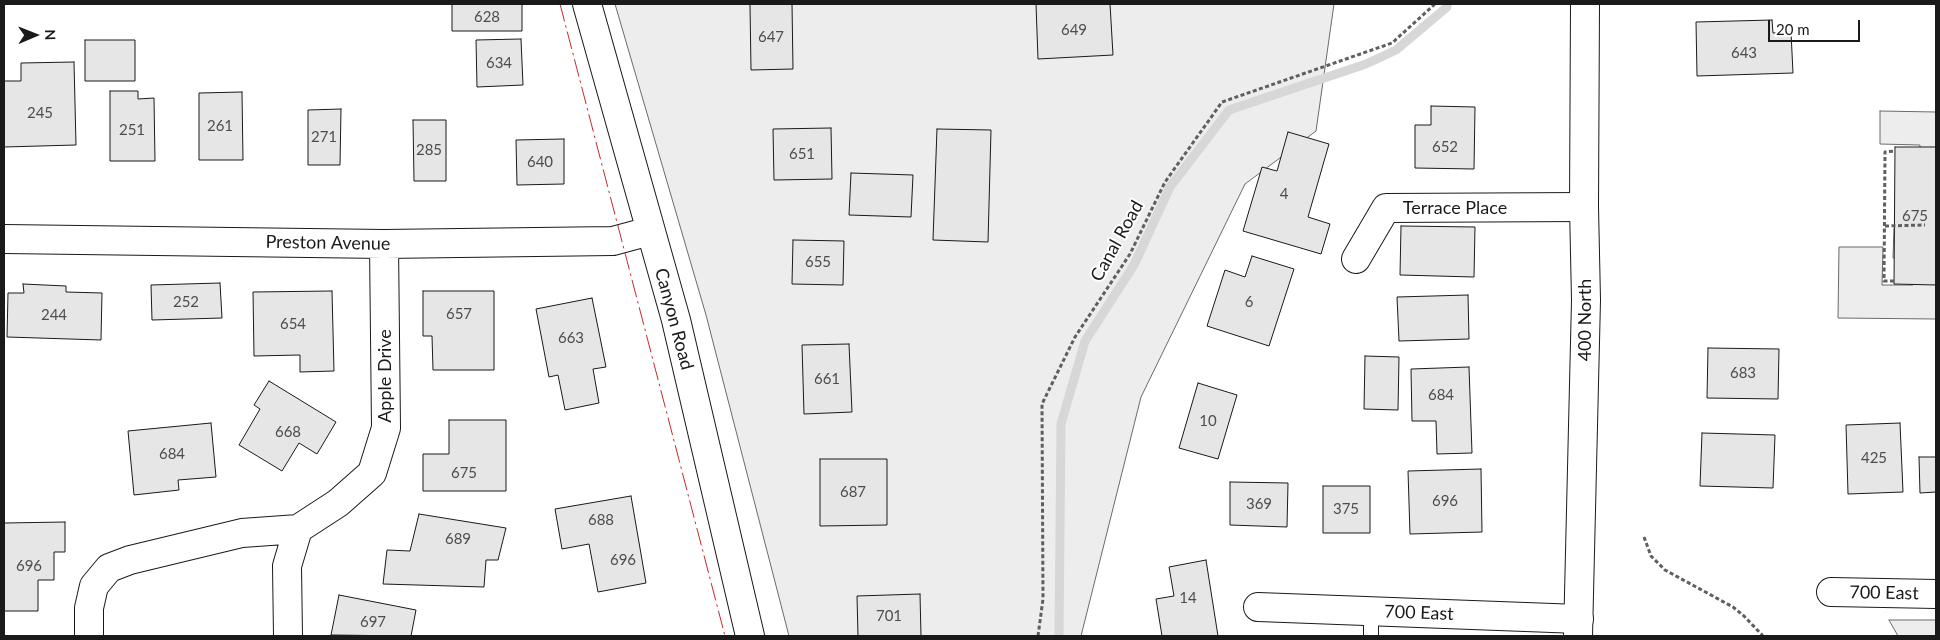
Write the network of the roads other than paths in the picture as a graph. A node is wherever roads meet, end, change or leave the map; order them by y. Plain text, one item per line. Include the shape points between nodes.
1 (587, 4) edge
2 (1585, 4) edge
3 (1584, 207) junction
4 (650, 231) junction
5 (4, 240) edge
6 (384, 244) junction
7 (1356, 259) dead end
8 (298, 529) junction
9 (1831, 592) dead end
10 (1936, 594) edge
11 (1258, 608) dead end
12 (1371, 624) edge
13 (1578, 628) edge
14 (89, 636) edge
15 (288, 636) edge
16 (750, 636) edge

1 - 4 street, Canyon Road
2 - 3 street, 400 North
3 - 7 street, Terrace Place via 1386,208
3 - 13 street, 400 North via 1586,300
4 - 6 street, Preston Avenue via 613,241
4 - 16 street, Canyon Road via 676,320
5 - 6 street, Preston Avenue
6 - 8 street, Apple Drive via 386,428 372,473 338,503
8 - 14 street, Apple Drive via 242,533 109,568 94,586
8 - 15 street via 287,566
9 - 10 street, 700 East
11 - 12 street, 700 East
12 - 13 street, 700 East

